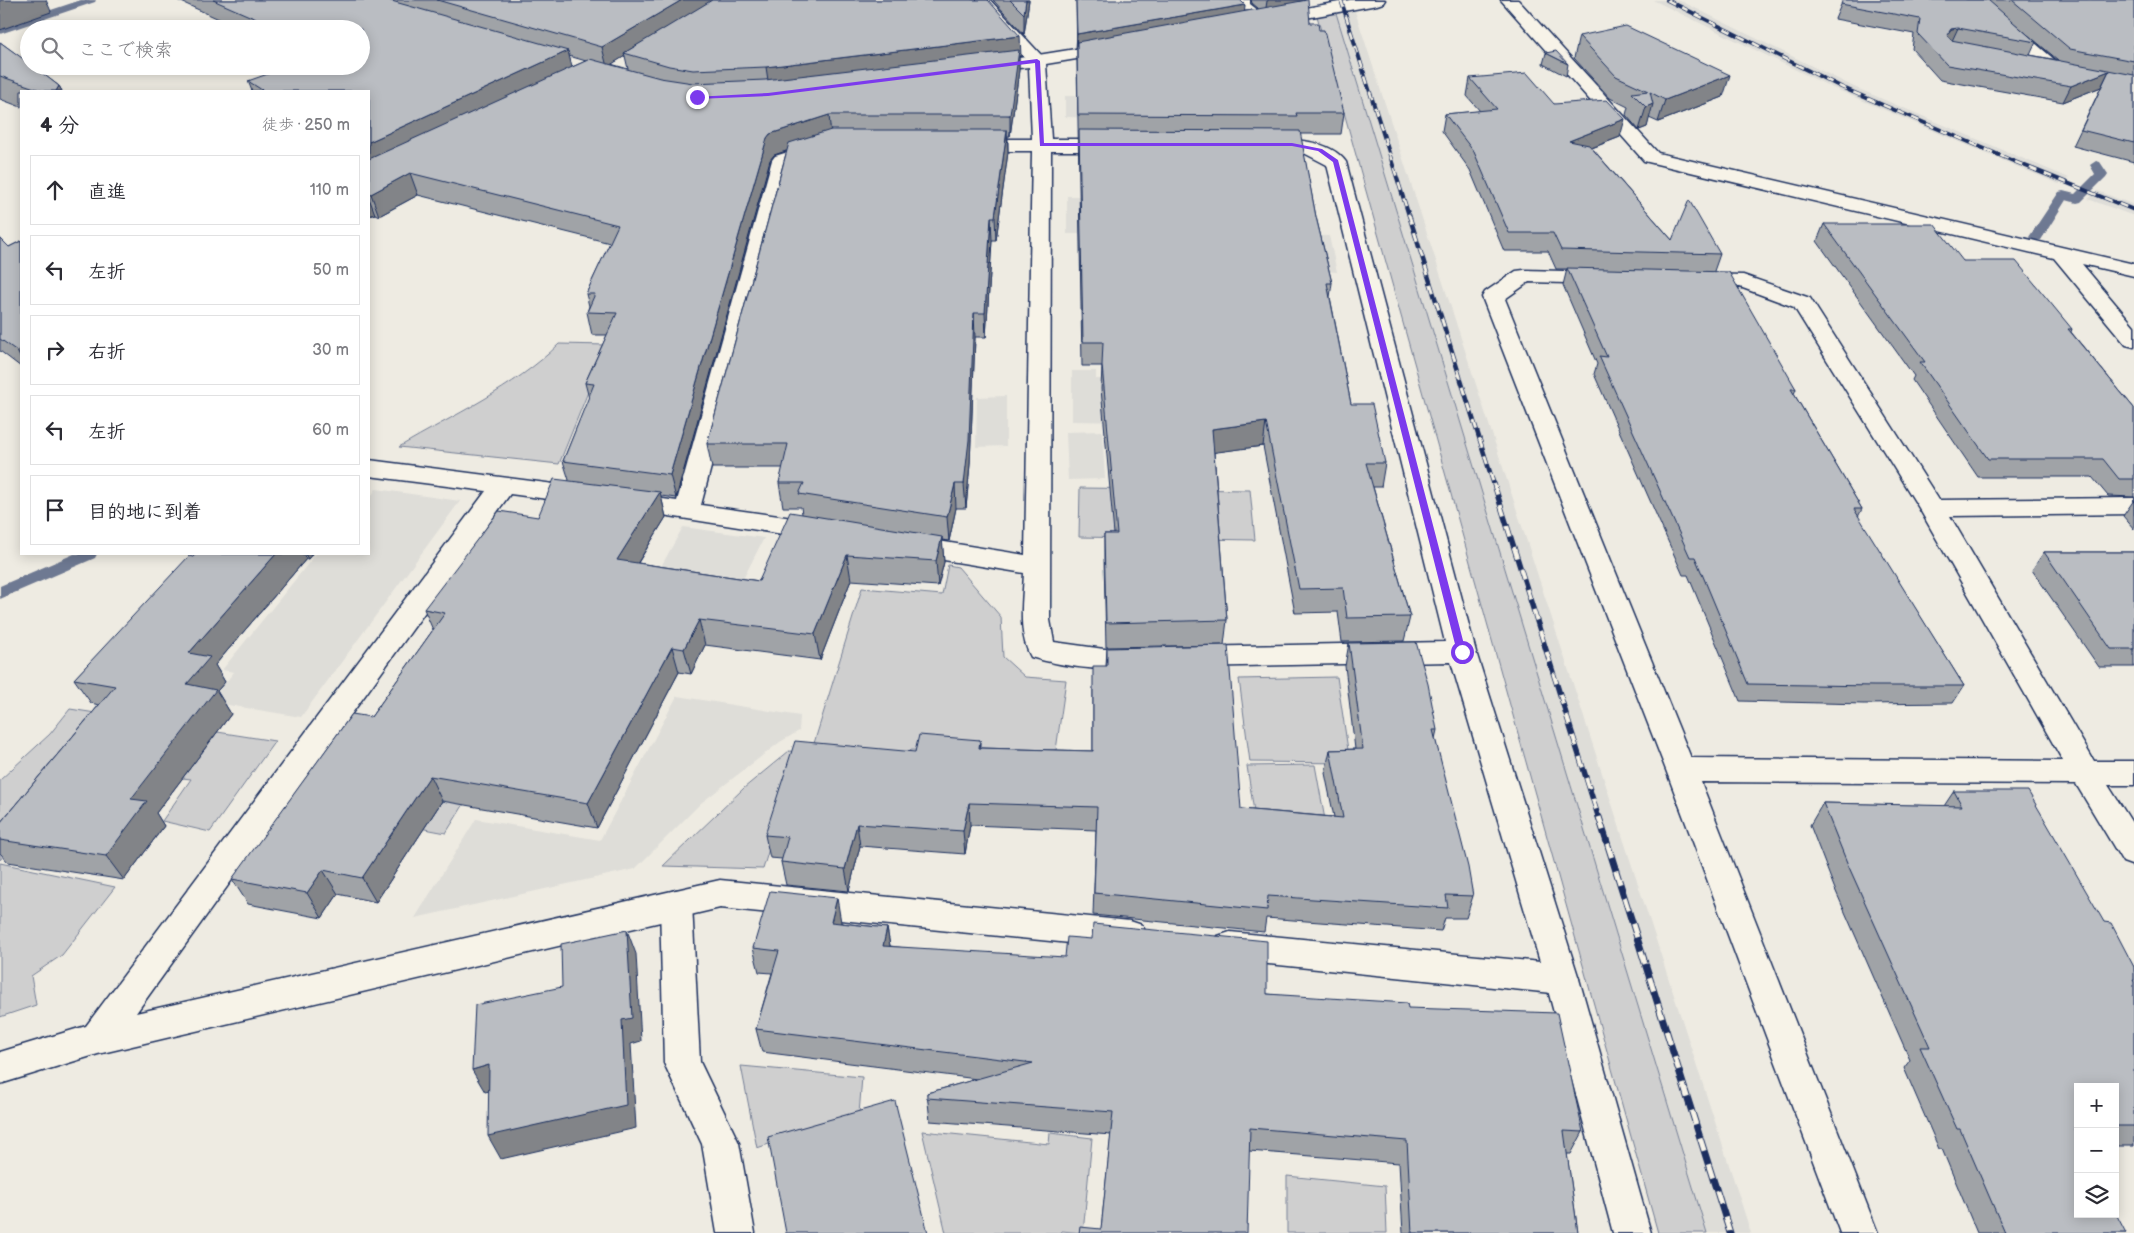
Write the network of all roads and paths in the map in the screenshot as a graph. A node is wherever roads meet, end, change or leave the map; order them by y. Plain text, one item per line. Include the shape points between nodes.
1 (980, 0) edge
2 (1242, 0) edge
3 (1377, 0) edge
4 (1509, 0) edge
5 (1975, 0) edge
6 (1264, 21) junction
7 (1245, 24) edge
8 (1131, 45) edge
9 (1037, 61) junction
10 (2027, 64) edge
11 (999, 66) edge
12 (2056, 70) junction
13 (2075, 74) edge
14 (840, 144) edge
15 (956, 145) edge
16 (1042, 145) junction
17 (1138, 145) edge
18 (1244, 145) edge
19 (2062, 254) junction
20 (2134, 270) edge
21 (1624, 278) edge
22 (1673, 279) edge
23 (2134, 340) edge
24 (370, 468) edge
25 (503, 486) junction
26 (2134, 506) edge
27 (1932, 508) junction
28 (688, 510) junction
29 (844, 535) edge
30 (882, 541) edge
31 (1038, 566) junction
32 (1462, 652) junction
33 (1681, 770) junction
34 (2085, 773) junction
35 (2134, 773) edge
36 (2134, 853) edge
37 (676, 904) junction
38 (1156, 938) edge
39 (1196, 942) edge
40 (1562, 980) junction
41 (98, 1038) junction
42 (0, 1068) edge
43 (736, 1233) edge
44 (1632, 1233) edge
45 (1859, 1233) edge

1 - 9 street
2 - 6 street via 1242,6
3 - 6 street
4 - 19 street via 1651,157
5 - 12 street
6 - 7 street
8 - 9 street
9 - 11 street
9 - 16 street
10 - 12 street
12 - 13 street
14 - 28 street via 782,160
15 - 16 street
16 - 17 street
16 - 31 street
18 - 32 street via 1292,144 1320,150 1336,162
19 - 20 street
19 - 23 street
21 - 33 street via 1524,276 1493,297
22 - 27 street via 1743,281 1802,303
24 - 25 street
25 - 28 street
25 - 41 street
26 - 27 street
27 - 34 street
28 - 29 street
30 - 31 street
31 - 32 street via 1036,620 1040,650 1104,659
32 - 40 street
33 - 34 street
33 - 45 street
34 - 35 street
34 - 36 street
37 - 38 street via 720,894
37 - 41 street
37 - 43 street via 682,1063 720,1143
39 - 40 street
40 - 44 street
41 - 42 street

